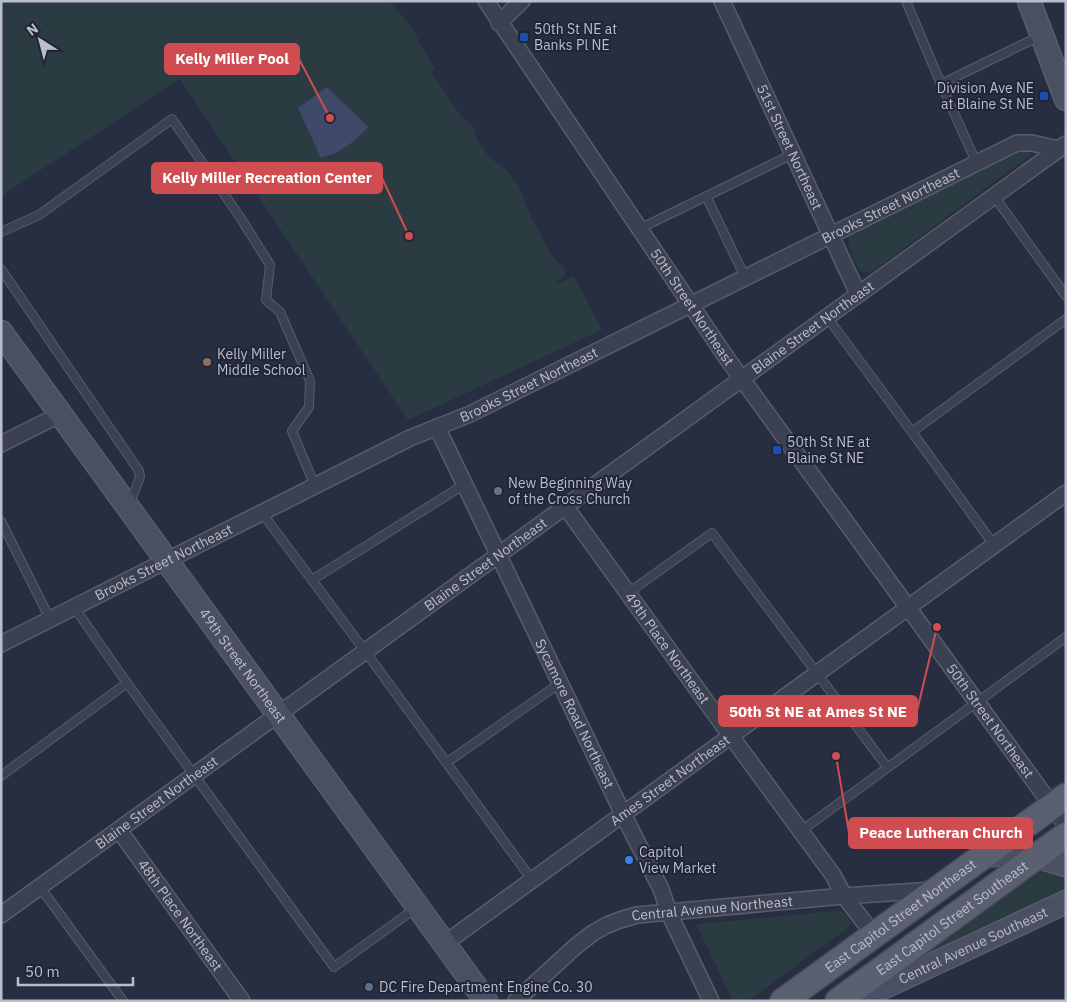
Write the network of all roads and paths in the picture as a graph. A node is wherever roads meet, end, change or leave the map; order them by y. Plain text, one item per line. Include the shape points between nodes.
1 (486, 1) edge
2 (522, 1) edge
3 (722, 1) edge
4 (906, 1) edge
5 (1029, 1) edge
6 (500, 22) junction
7 (1042, 35) junction
8 (941, 84) junction
9 (1066, 99) edge
10 (1062, 146) edge
11 (792, 154) junction
12 (977, 164) junction
13 (706, 196) junction
14 (994, 196) junction
15 (639, 230) junction
16 (1, 232) edge
17 (830, 235) junction
18 (1, 269) edge
19 (745, 277) junction
20 (858, 294) junction
21 (1066, 296) edge
22 (690, 305) junction
23 (827, 317) junction
24 (1066, 319) edge
25 (1, 332) edge
26 (742, 378) junction
27 (61, 414) junction
28 (437, 427) junction
29 (912, 432) junction
30 (1, 444) edge
31 (465, 484) junction
32 (315, 486) junction
33 (1066, 494) edge
34 (565, 506) junction
35 (128, 507) junction
36 (262, 513) junction
37 (1, 521) edge
38 (10, 538) junction
39 (1, 542) edge
40 (994, 545) junction
41 (498, 554) junction
42 (167, 560) junction
43 (312, 580) junction
44 (628, 593) junction
45 (74, 607) junction
46 (908, 608) junction
47 (50, 619) junction
48 (1066, 637) edge
49 (1, 644) edge
50 (365, 651) junction
51 (818, 673) junction
52 (128, 683) junction
53 (560, 683) junction
54 (976, 702) junction
55 (278, 714) junction
56 (731, 736) junction
57 (446, 763) junction
58 (887, 767) junction
59 (195, 775) junction
60 (1, 776) edge
61 (1061, 809) edge
62 (622, 814) junction
63 (119, 830) junction
64 (801, 831) junction
65 (1066, 836) edge
66 (1037, 856) junction
67 (981, 857) junction
68 (1066, 865) edge
69 (532, 880) junction
70 (40, 887) junction
71 (937, 890) junction
72 (844, 896) junction
73 (1066, 902) edge
74 (417, 907) junction
75 (669, 913) junction
76 (1, 915) edge
77 (874, 935) junction
78 (444, 944) junction
79 (524, 996) edge
80 (123, 1001) edge
81 (242, 1001) edge
82 (486, 1001) edge
83 (711, 1001) edge
84 (783, 1001) edge
85 (838, 1001) edge
86 (851, 1001) edge

1 - 6 street, 50th Street Northeast
2 - 6 street
3 - 11 street, 51st Street Northeast
4 - 8 lane
5 - 7 street
6 - 15 street, 50th Street Northeast
7 - 8 lane
7 - 9 street
8 - 12 lane
10 - 12 street, Brooks Street Northeast via 1018,143
10 - 14 street, Blaine Street Northeast
11 - 13 lane
11 - 17 street, 51st Street Northeast
12 - 17 street, Brooks Street Northeast
13 - 15 lane
13 - 19 lane
14 - 20 street, Blaine Street Northeast
14 - 21 lane
15 - 22 street, 50th Street Northeast
16 - 32 lane via 39,215 172,119 270,265 266,300 280,312 310,381 309,407 292,431
17 - 19 street, Brooks Street Northeast
17 - 20 street, 51st Street Northeast
18 - 35 lane via 139,471
19 - 22 street, Brooks Street Northeast
20 - 23 street, Blaine Street Northeast
22 - 26 street, 50th Street Northeast
22 - 28 street, Brooks Street Northeast via 470,414
23 - 26 street, Blaine Street Northeast
23 - 29 lane
24 - 29 lane
25 - 27 street, 49th Street Northeast
26 - 34 street, Blaine Street Northeast
26 - 46 street, 50th Street Northeast
27 - 30 street
27 - 35 street, 49th Street Northeast
28 - 31 street, Sycamore Road Northeast
28 - 32 street, Brooks Street Northeast
29 - 40 lane
31 - 41 street, Sycamore Road Northeast
31 - 43 lane
32 - 36 street, Brooks Street Northeast
33 - 40 street, Ames Street Northeast
34 - 41 street, Blaine Street Northeast
34 - 44 street, 49th Place Northeast
35 - 42 street, 49th Street Northeast
36 - 42 street, Brooks Street Northeast
36 - 43 lane
37 - 38 lane
38 - 39 lane
38 - 47 lane
40 - 46 street, Ames Street Northeast
41 - 50 street, Blaine Street Northeast
41 - 53 street, Sycamore Road Northeast
42 - 45 street, Brooks Street Northeast
42 - 55 street, 49th Street Northeast
43 - 50 lane
44 - 51 lane via 712,532
44 - 56 street, 49th Place Northeast
45 - 47 street, Brooks Street Northeast
45 - 52 lane
46 - 51 street, Ames Street Northeast
46 - 54 street, 50th Street Northeast
47 - 49 street, Brooks Street Northeast
48 - 54 lane
50 - 55 street, Blaine Street Northeast
50 - 57 lane
51 - 56 street, Ames Street Northeast
51 - 58 lane
52 - 59 lane
52 - 60 lane
53 - 57 lane
53 - 62 street, Sycamore Road Northeast
54 - 58 lane
54 - 61 street, 50th Street Northeast
55 - 59 street, Blaine Street Northeast
55 - 74 street, 49th Street Northeast
56 - 62 street, Ames Street Northeast
56 - 64 street, 49th Place Northeast
57 - 69 lane
58 - 64 lane
59 - 63 street, Blaine Street Northeast
59 - 74 lane via 334,967
61 - 67 main road, East Capitol Street Northeast
62 - 69 street, Ames Street Northeast
62 - 75 street, Sycamore Road Northeast via 661,889
63 - 70 street, Blaine Street Northeast
63 - 81 street, 48th Place Northeast
64 - 72 street, 49th Place Northeast via 833,874
65 - 66 main road, East Capitol Street Southeast
66 - 67 street via 1014,852
66 - 68 street
66 - 85 main road, East Capitol Street Southeast
67 - 71 main road, East Capitol Street Northeast
69 - 78 street, Ames Street Northeast
70 - 76 street, Blaine Street Northeast
70 - 80 lane
71 - 72 street, Central Avenue Northeast
71 - 77 main road, East Capitol Street Northeast
72 - 75 street, Central Avenue Northeast
72 - 77 street, 49th Place Northeast
73 - 86 street, Central Avenue Southeast
74 - 78 street, 49th Street Northeast
75 - 79 street, Central Avenue Northeast via 637,915 593,933
75 - 83 street, Sycamore Road Northeast
77 - 84 main road, East Capitol Street Northeast
78 - 82 street, 49th Street Northeast

